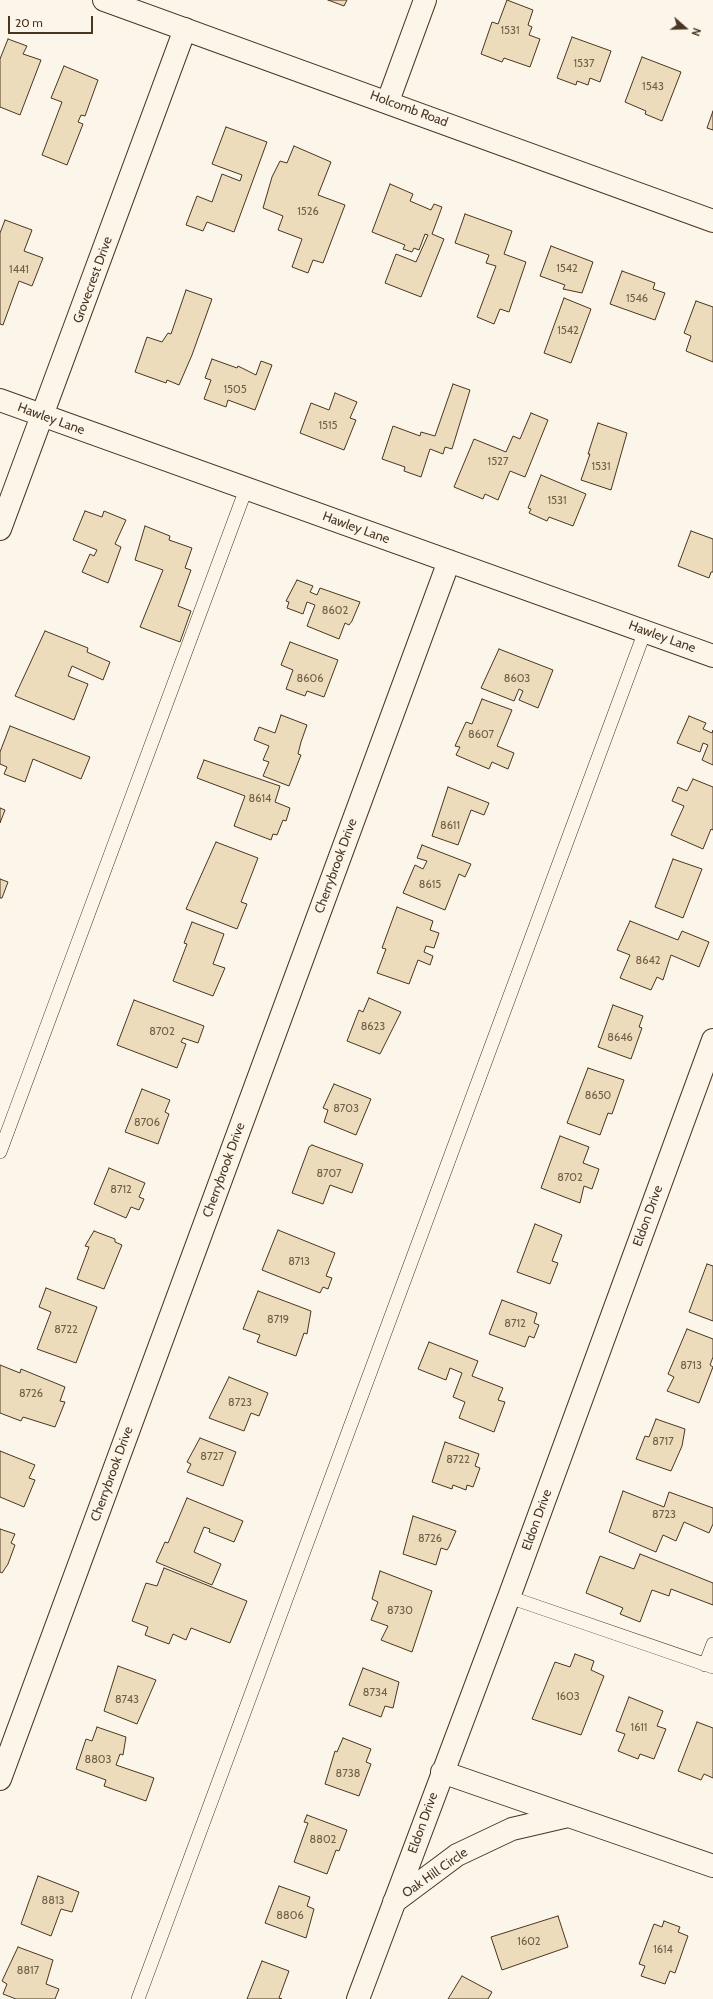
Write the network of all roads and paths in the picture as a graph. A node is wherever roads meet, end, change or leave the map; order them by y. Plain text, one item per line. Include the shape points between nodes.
1 (104, 0) edge
2 (425, 0) edge
3 (185, 29) junction
4 (388, 101) junction
5 (713, 220) edge
6 (0, 400) edge
7 (43, 416) junction
8 (246, 489) junction
9 (0, 529) edge
10 (449, 561) junction
11 (645, 631) junction
12 (713, 656) edge
13 (713, 1040) edge
14 (0, 1152) edge
15 (509, 1597) junction
16 (713, 1644) edge
17 (709, 1666) edge
18 (442, 1772) junction
19 (0, 1779) edge
20 (568, 1816) junction
21 (713, 1866) edge
22 (394, 1902) junction
23 (138, 1999) edge
24 (358, 1999) edge

1 - 3 street, Holcomb Road
2 - 4 street
3 - 4 street, Holcomb Road
3 - 7 street, Grovecrest Drive
4 - 5 street, Holcomb Road
6 - 7 street, Hawley Lane
7 - 8 street, Hawley Lane
7 - 9 street, Grovecrest Drive
8 - 10 street, Hawley Lane
8 - 14 lane
10 - 11 street, Hawley Lane
10 - 19 street, Cherrybrook Drive
11 - 12 street, Hawley Lane
11 - 23 lane
13 - 15 street, Eldon Drive
15 - 17 lane
15 - 18 street, Eldon Drive
16 - 17 lane
18 - 20 street
18 - 22 street, Eldon Drive
20 - 21 street
20 - 22 street, Oak Hill Circle via 512,1829 457,1855
22 - 24 street, Eldon Drive

